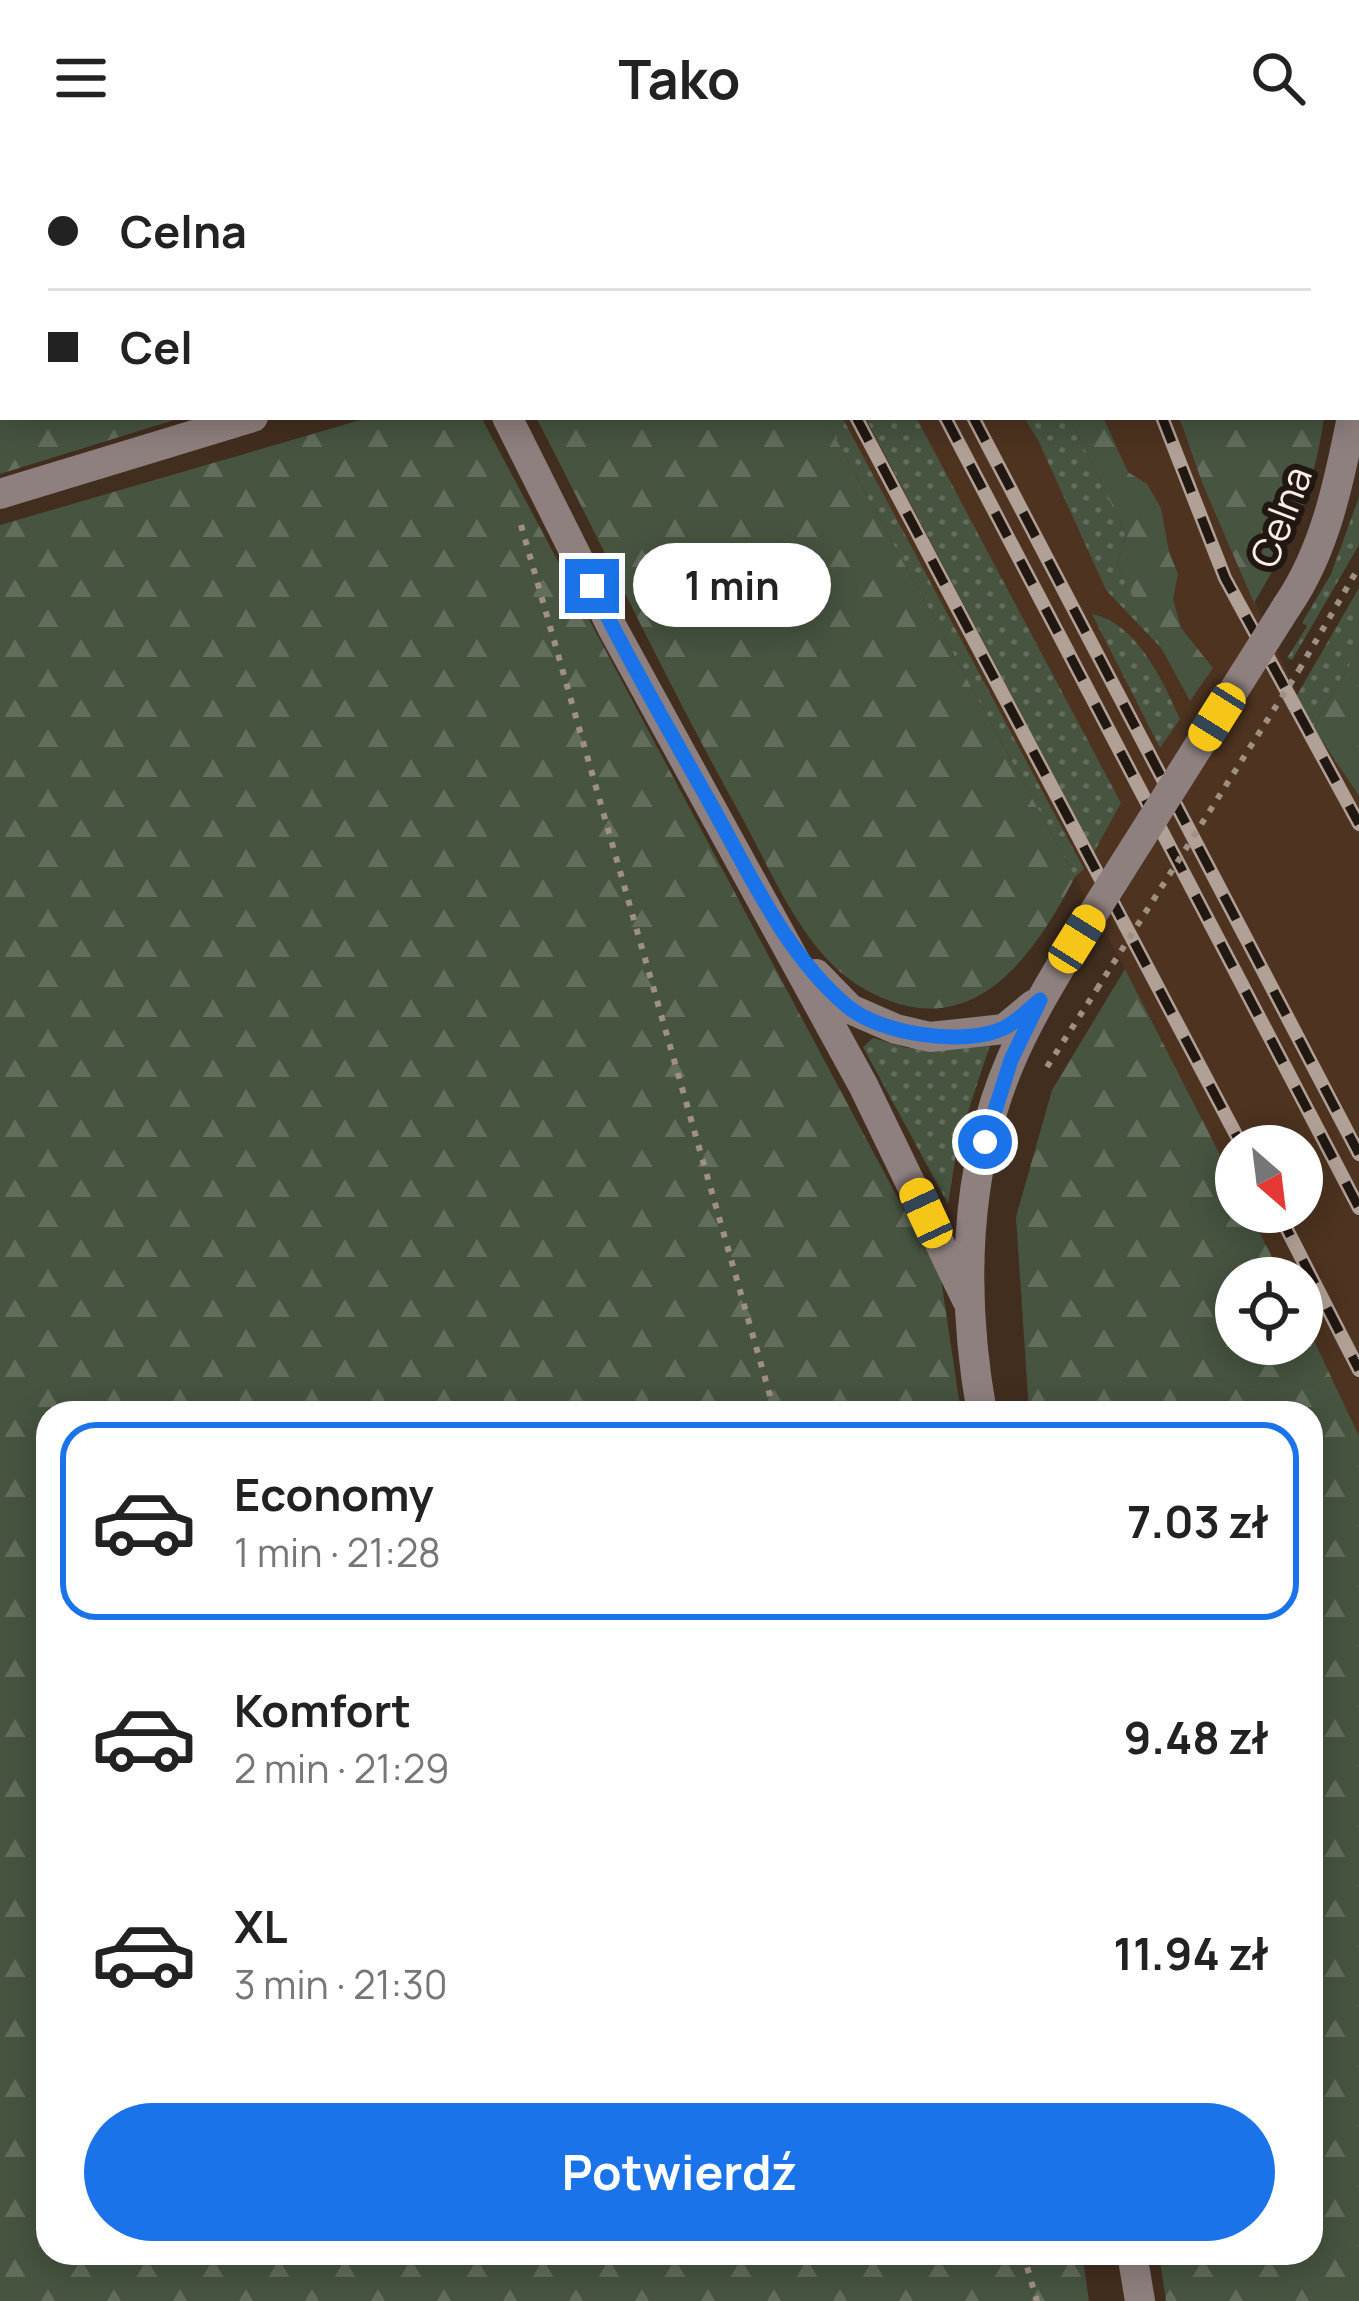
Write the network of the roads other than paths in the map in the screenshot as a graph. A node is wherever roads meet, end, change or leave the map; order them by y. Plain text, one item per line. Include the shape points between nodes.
1 (243, 420) edge
2 (509, 420) edge
3 (1342, 420) edge
4 (1351, 420) edge
5 (1345, 454) junction
6 (0, 494) edge
7 (776, 921) junction
8 (1040, 1000) junction
9 (967, 1300) junction
10 (980, 1401) edge
11 (1134, 2265) edge
12 (1140, 2301) edge

1 - 6 street
2 - 7 street via 613,629
3 - 5 street, Celna
4 - 5 street, Celna
5 - 8 street, Celna, bridge via 1328,519 1287,606
7 - 8 street via 850,1009 896,1029 930,1036 1004,1029
7 - 9 street
8 - 9 street via 994,1106 977,1178
9 - 10 street
11 - 12 street

